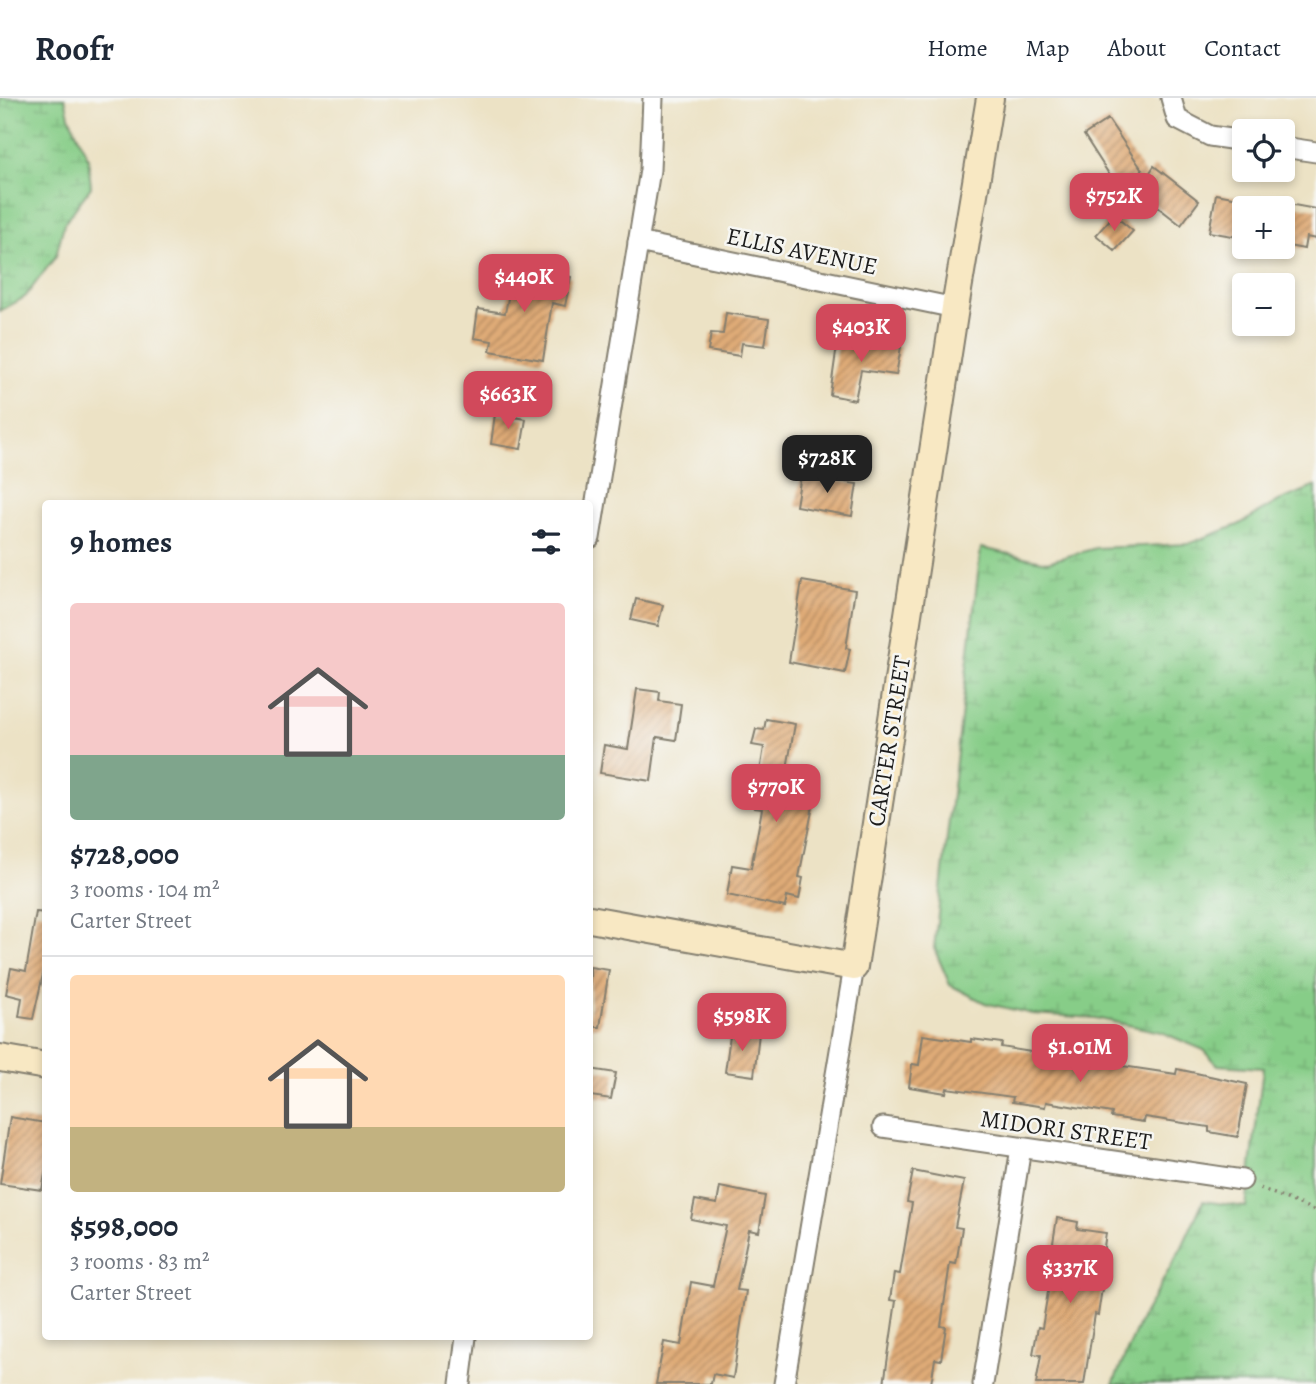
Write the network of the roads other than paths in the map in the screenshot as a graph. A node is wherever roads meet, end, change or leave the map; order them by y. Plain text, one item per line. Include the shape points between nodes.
1 (653, 98) edge
2 (990, 98) edge
3 (1171, 98) edge
4 (1232, 139) edge
5 (1295, 149) edge
6 (1316, 152) edge
7 (638, 242) junction
8 (955, 308) junction
9 (593, 520) edge
10 (593, 920) edge
11 (854, 967) junction
12 (0, 1058) edge
13 (42, 1065) edge
14 (883, 1127) dead end
15 (1021, 1148) junction
16 (1242, 1180) road end
17 (466, 1340) edge
18 (460, 1384) edge
19 (784, 1384) edge
20 (983, 1384) edge

1 - 7 street via 650,170
2 - 8 street, CARTER STREET
3 - 4 street via 1177,118 1210,136
5 - 6 street
7 - 8 street, ELLIS AVENUE
7 - 9 street
8 - 11 street, CARTER STREET
10 - 11 street
11 - 19 street, CARTER STREET
12 - 13 street
14 - 15 street, MIDORI STREET
15 - 16 street, MIDORI STREET
15 - 20 street
17 - 18 street

